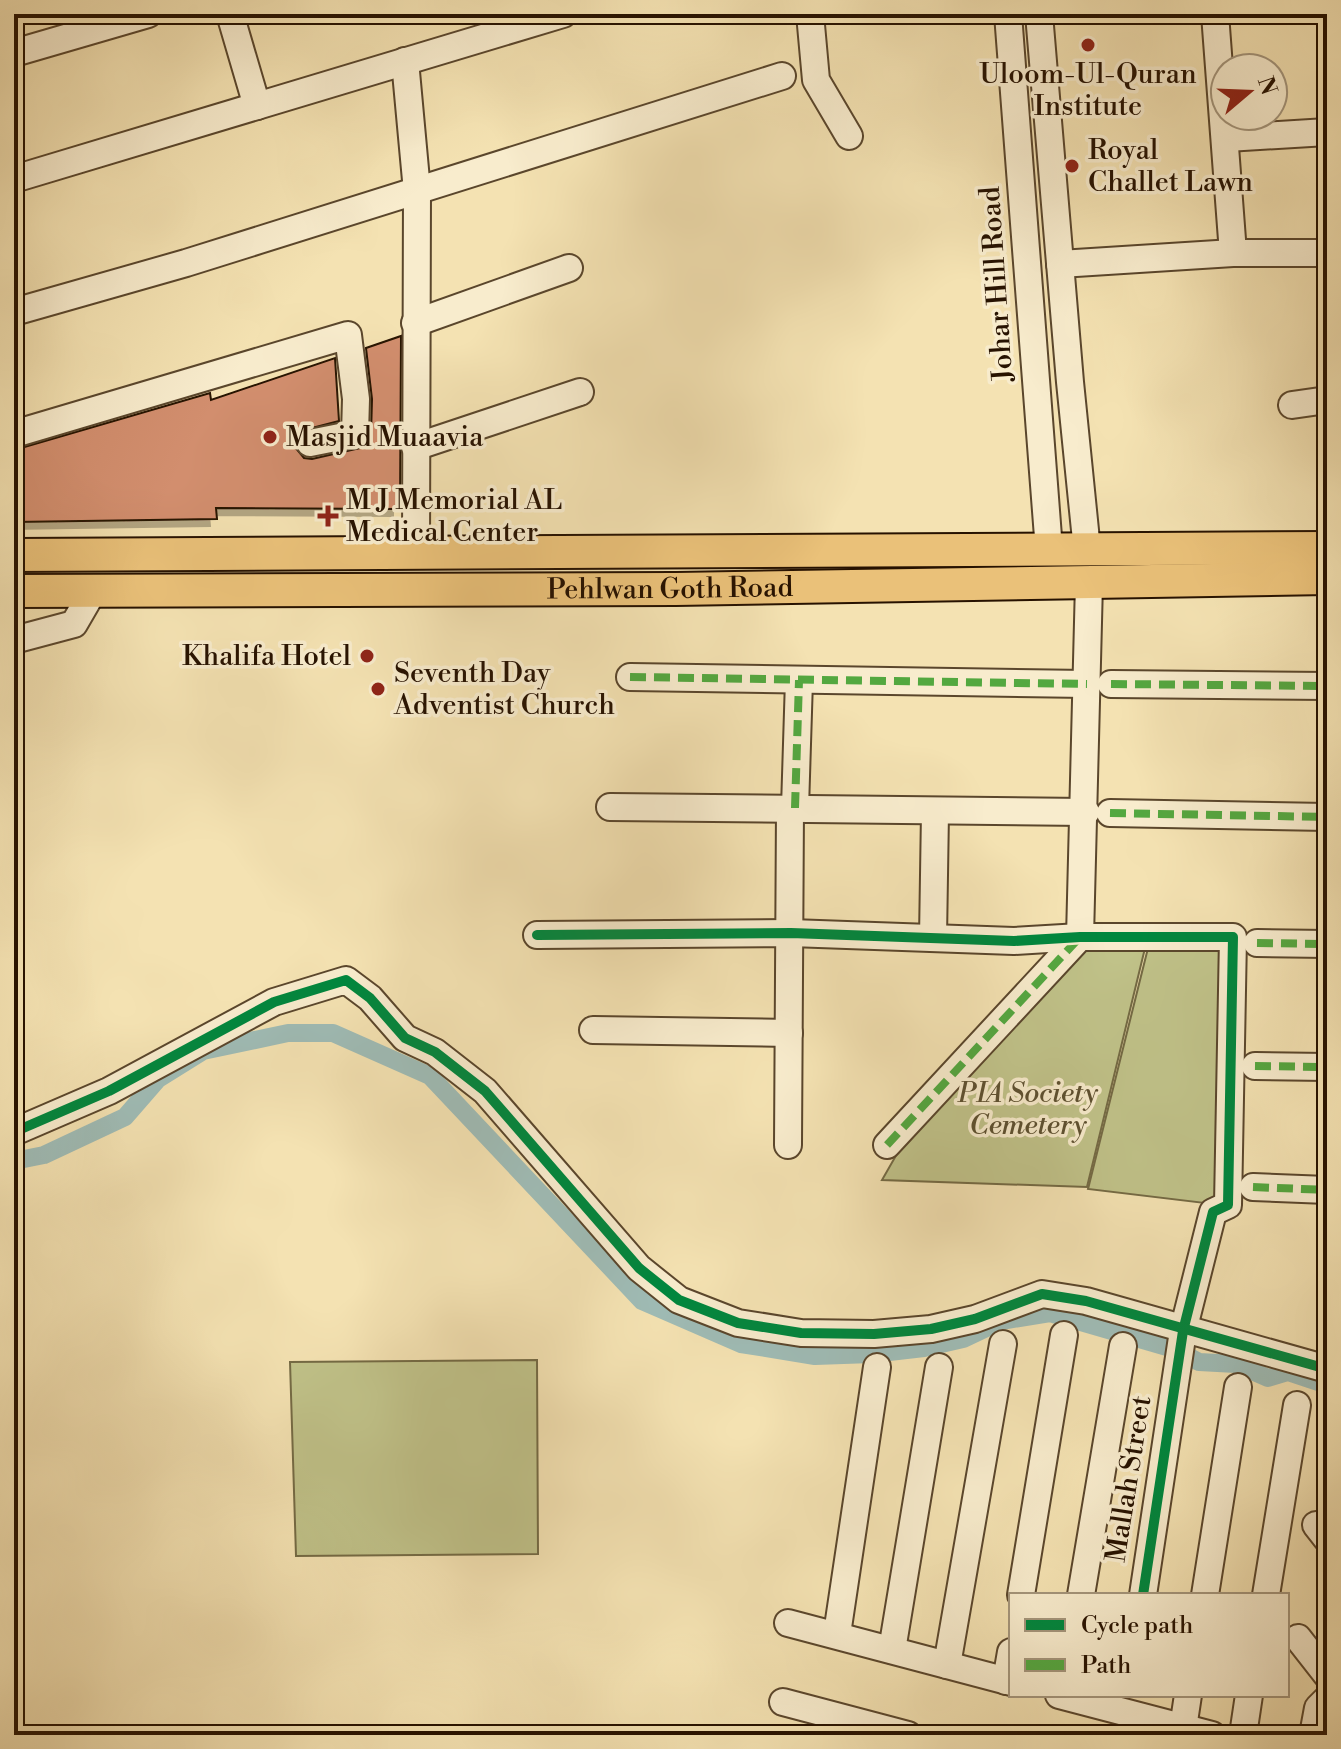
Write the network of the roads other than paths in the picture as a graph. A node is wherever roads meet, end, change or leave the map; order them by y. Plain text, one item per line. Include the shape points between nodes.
1 (148, 14) edge
2 (230, 14) edge
3 (563, 14) edge
4 (810, 14) edge
5 (1008, 14) edge
6 (1039, 14) edge
7 (1222, 15) edge
8 (14, 53) edge
9 (405, 61) junction
10 (782, 76) dead end
11 (257, 106) junction
12 (1327, 132) edge
13 (849, 136) dead end
14 (1227, 138) junction
15 (14, 179) edge
16 (417, 191) junction
17 (1233, 253) junction
18 (1327, 253) edge
19 (1060, 264) junction
20 (569, 268) dead end
21 (14, 312) edge
22 (415, 323) junction
23 (580, 392) dead end
24 (1327, 400) edge
25 (1292, 405) dead end
26 (14, 434) edge
27 (310, 443) dead end
28 (415, 447) junction
29 (1327, 548) edge
30 (941, 549) junction
31 (1049, 550) junction
32 (1087, 550) junction
33 (402, 551) junction
34 (185, 554) junction
35 (14, 555) edge
36 (1199, 564) junction
37 (1327, 578) edge
38 (940, 582) junction
39 (1089, 583) junction
40 (385, 588) junction
41 (14, 591) edge
42 (186, 591) junction
43 (92, 593) junction
44 (14, 640) edge
45 (630, 677) dead end
46 (799, 680) junction
47 (1099, 684) junction
48 (1327, 686) edge
49 (610, 807) dead end
50 (792, 808) junction
51 (935, 812) junction
52 (1098, 813) junction
53 (1327, 817) edge
54 (791, 933) junction
55 (537, 935) dead end
56 (1080, 937) junction
57 (933, 938) junction
58 (1257, 943) dead end
59 (1327, 944) edge
60 (593, 1030) dead end
61 (789, 1033) junction
62 (1255, 1066) dead end
63 (1327, 1067) edge
64 (14, 1132) edge
65 (788, 1145) dead end
66 (887, 1145) dead end
67 (1253, 1187) dead end
68 (1327, 1190) edge
69 (1064, 1335) dead end
70 (1182, 1338) junction
71 (1003, 1344) dead end
72 (1123, 1346) dead end
73 (877, 1367) dead end
74 (939, 1367) dead end
75 (1327, 1369) edge
76 (1238, 1387) dead end
77 (1297, 1405) dead end
78 (1021, 1593) edge
79 (1081, 1593) edge
80 (1143, 1593) edge
81 (1205, 1593) edge
82 (1266, 1593) edge
83 (788, 1623) dead end
84 (837, 1634) junction
85 (1298, 1638) dead end
86 (892, 1650) junction
87 (947, 1665) junction
88 (1327, 1675) edge
89 (1009, 1682) edge
90 (1066, 1697) edge
91 (1189, 1697) edge
92 (1249, 1697) edge
93 (1327, 1699) edge
94 (783, 1702) dead end
95 (1124, 1714) edge
96 (1198, 1732) edge
97 (908, 1735) edge
98 (1243, 1735) edge
99 (1313, 1735) edge

1 - 8 street
2 - 11 street
3 - 9 street
4 - 13 street via 816,80
5 - 31 street, Johar Hill Road
6 - 19 street
7 - 14 street
9 - 11 street
9 - 16 street
10 - 16 street
11 - 15 street
12 - 14 street
14 - 17 street
16 - 21 street
16 - 22 street
17 - 18 street
17 - 19 street
19 - 32 street
20 - 22 street
22 - 28 street
23 - 28 street
24 - 25 street
26 - 27 street via 348,335 355,434
28 - 33 street
29 - 36 main road, Pehlwan Goth Road
30 - 31 main road, Pehlwan Goth Road
30 - 33 main road, Pehlwan Goth Road
30 - 38 main road
31 - 32 main road, Pehlwan Goth Road
32 - 36 main road, Pehlwan Goth Road
33 - 34 main road, Pehlwan Goth Road
33 - 40 main road
34 - 35 main road, Pehlwan Goth Road
34 - 42 main road
36 - 37 main road, Pehlwan Goth Road
36 - 39 main road, Pehlwan Goth Road
38 - 39 main road, Pehlwan Goth Road
38 - 40 main road, Pehlwan Goth Road via 676,589
39 - 47 street
40 - 42 main road, Pehlwan Goth Road
41 - 43 main road, Pehlwan Goth Road
42 - 43 main road, Pehlwan Goth Road
43 - 44 street via 74,624
45 - 46 street
46 - 47 street
46 - 50 street
47 - 48 street
47 - 52 street
49 - 50 street
50 - 51 street
50 - 54 street
51 - 52 street
51 - 57 street
52 - 53 street
52 - 56 street
54 - 55 street
54 - 57 street
54 - 61 street
56 - 57 street
56 - 66 street
56 - 70 street, Mallah Street via 1233,937 1228,1205 1213,1212
58 - 59 street
60 - 61 street
61 - 65 street
62 - 63 street
64 - 70 street via 109,1091 274,1002 346,980 405,1038 435,1052 485,1091 639,1268 679,1300 738,1323 801,1333 874,1334 975,1319 1042,1294 1086,1301
67 - 68 street
69 - 78 street
70 - 75 street
70 - 80 street, Mallah Street
71 - 87 street
72 - 79 street
73 - 84 street
74 - 86 street
76 - 81 street
77 - 82 street
83 - 84 street
84 - 86 street
85 - 88 street
86 - 87 street
87 - 89 street
90 - 95 street
91 - 96 street
92 - 98 street
93 - 99 street via 1318,1708
94 - 97 street
95 - 96 street

